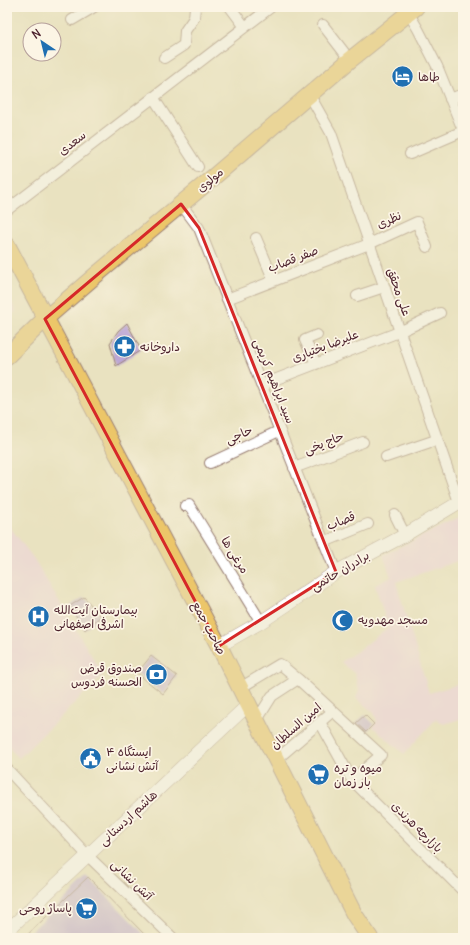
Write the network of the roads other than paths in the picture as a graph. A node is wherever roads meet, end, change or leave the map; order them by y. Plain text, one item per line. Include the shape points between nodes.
1 (94, 7) edge
2 (194, 7) edge
3 (230, 7) edge
4 (271, 7) edge
5 (410, 9) edge
6 (72, 20) dead end
7 (323, 25) dead end
8 (245, 27) junction
9 (164, 58) dead end
10 (350, 60) junction
11 (309, 94) junction
12 (463, 94) edge
13 (153, 97) junction
14 (450, 99) junction
15 (463, 130) edge
16 (410, 154) dead end
17 (198, 166) dead end
18 (181, 204) junction
19 (7, 210) edge
20 (256, 238) dead end
21 (369, 244) junction
22 (7, 245) edge
23 (427, 247) dead end
24 (274, 281) junction
25 (384, 287) junction
26 (357, 296) dead end
27 (227, 299) junction
28 (440, 313) dead end
29 (45, 319) junction
30 (399, 332) junction
31 (317, 335) dead end
32 (7, 356) edge
33 (316, 364) junction
34 (261, 385) junction
35 (280, 431) junction
36 (436, 440) junction
37 (363, 442) dead end
38 (386, 457) dead end
39 (210, 463) dead end
40 (294, 468) junction
41 (461, 501) edge
42 (185, 506) dead end
43 (395, 515) dead end
44 (368, 524) dead end
45 (405, 535) junction
46 (324, 542) junction
47 (336, 572) junction
48 (261, 622) junction
49 (219, 646) junction
50 (298, 679) junction
51 (240, 688) junction
52 (249, 704) junction
53 (333, 711) junction
54 (257, 720) junction
55 (320, 722) junction
56 (276, 760) junction
57 (7, 769) edge
58 (352, 780) junction
59 (88, 856) junction
60 (463, 891) edge
61 (7, 931) edge
62 (173, 938) edge
63 (370, 938) edge

1 - 6 street
2 - 9 street via 194,18 186,31 184,45
3 - 8 street
4 - 8 street, سعدی
5 - 10 main road, مولوی
5 - 14 street
7 - 10 street
8 - 13 street, سعدی
10 - 11 main road, مولوی
11 - 18 main road, مولوی
11 - 21 street, علی محقق via 330,133
12 - 14 street
13 - 17 street
13 - 19 street, سعدی
14 - 15 street
15 - 16 street
18 - 27 street, سید ابراهیم کریمی via 199,228
18 - 29 main road, مولوی
20 - 24 street
21 - 23 street, نظری via 417,222
21 - 24 street, صفر قصاب
21 - 25 street, علی محقق
22 - 29 main road, صاحب جمع
24 - 27 street, صفر قصاب
25 - 26 street
25 - 30 street, علی محقق
27 - 34 street, سید ابراهیم کریمی
28 - 30 street, علیرضا بختیاری
29 - 32 main road, مولوی
29 - 49 main road, صاحب جمع
30 - 33 street, علیرضا بختیاری
30 - 36 street, علی محقق
31 - 33 street via 305,340
33 - 34 street, علیرضا بختیاری
34 - 35 street, سید ابراهیم کریمی
35 - 39 street, حاجی
35 - 40 street, سید ابراهیم کریمی
36 - 38 street
36 - 41 street, علی محقق
37 - 40 street, حاج یخی
40 - 46 street, سید ابراهیم کریمی
41 - 45 street, برادران حاتمی
42 - 48 street, مرغی ها via 189,505
43 - 45 street
44 - 46 street, قصاب
45 - 47 street, برادران حاتمی
46 - 47 street, سید ابراهیم کریمی
47 - 48 street, برادران حاتمی
48 - 49 street, برادران حاتمی
49 - 51 main road, صاحب جمع
50 - 51 street via 280,664
50 - 53 street
50 - 54 street via 272,696
51 - 52 main road, صاحب جمع
52 - 54 main road, صاحب جمع
52 - 59 street, هاشم اردستانی
53 - 55 street, امین السلطان
53 - 58 street via 381,755
54 - 56 main road, صاحب جمع
55 - 56 street, امین السلطان
55 - 58 street, بازارچه هرندی
56 - 63 main road, صاحب جمع via 354,914
57 - 59 street, آتش نشانی
58 - 60 street, بازارچه هرندی
59 - 61 street, هاشم اردستانی
59 - 62 street, آتش نشانی

